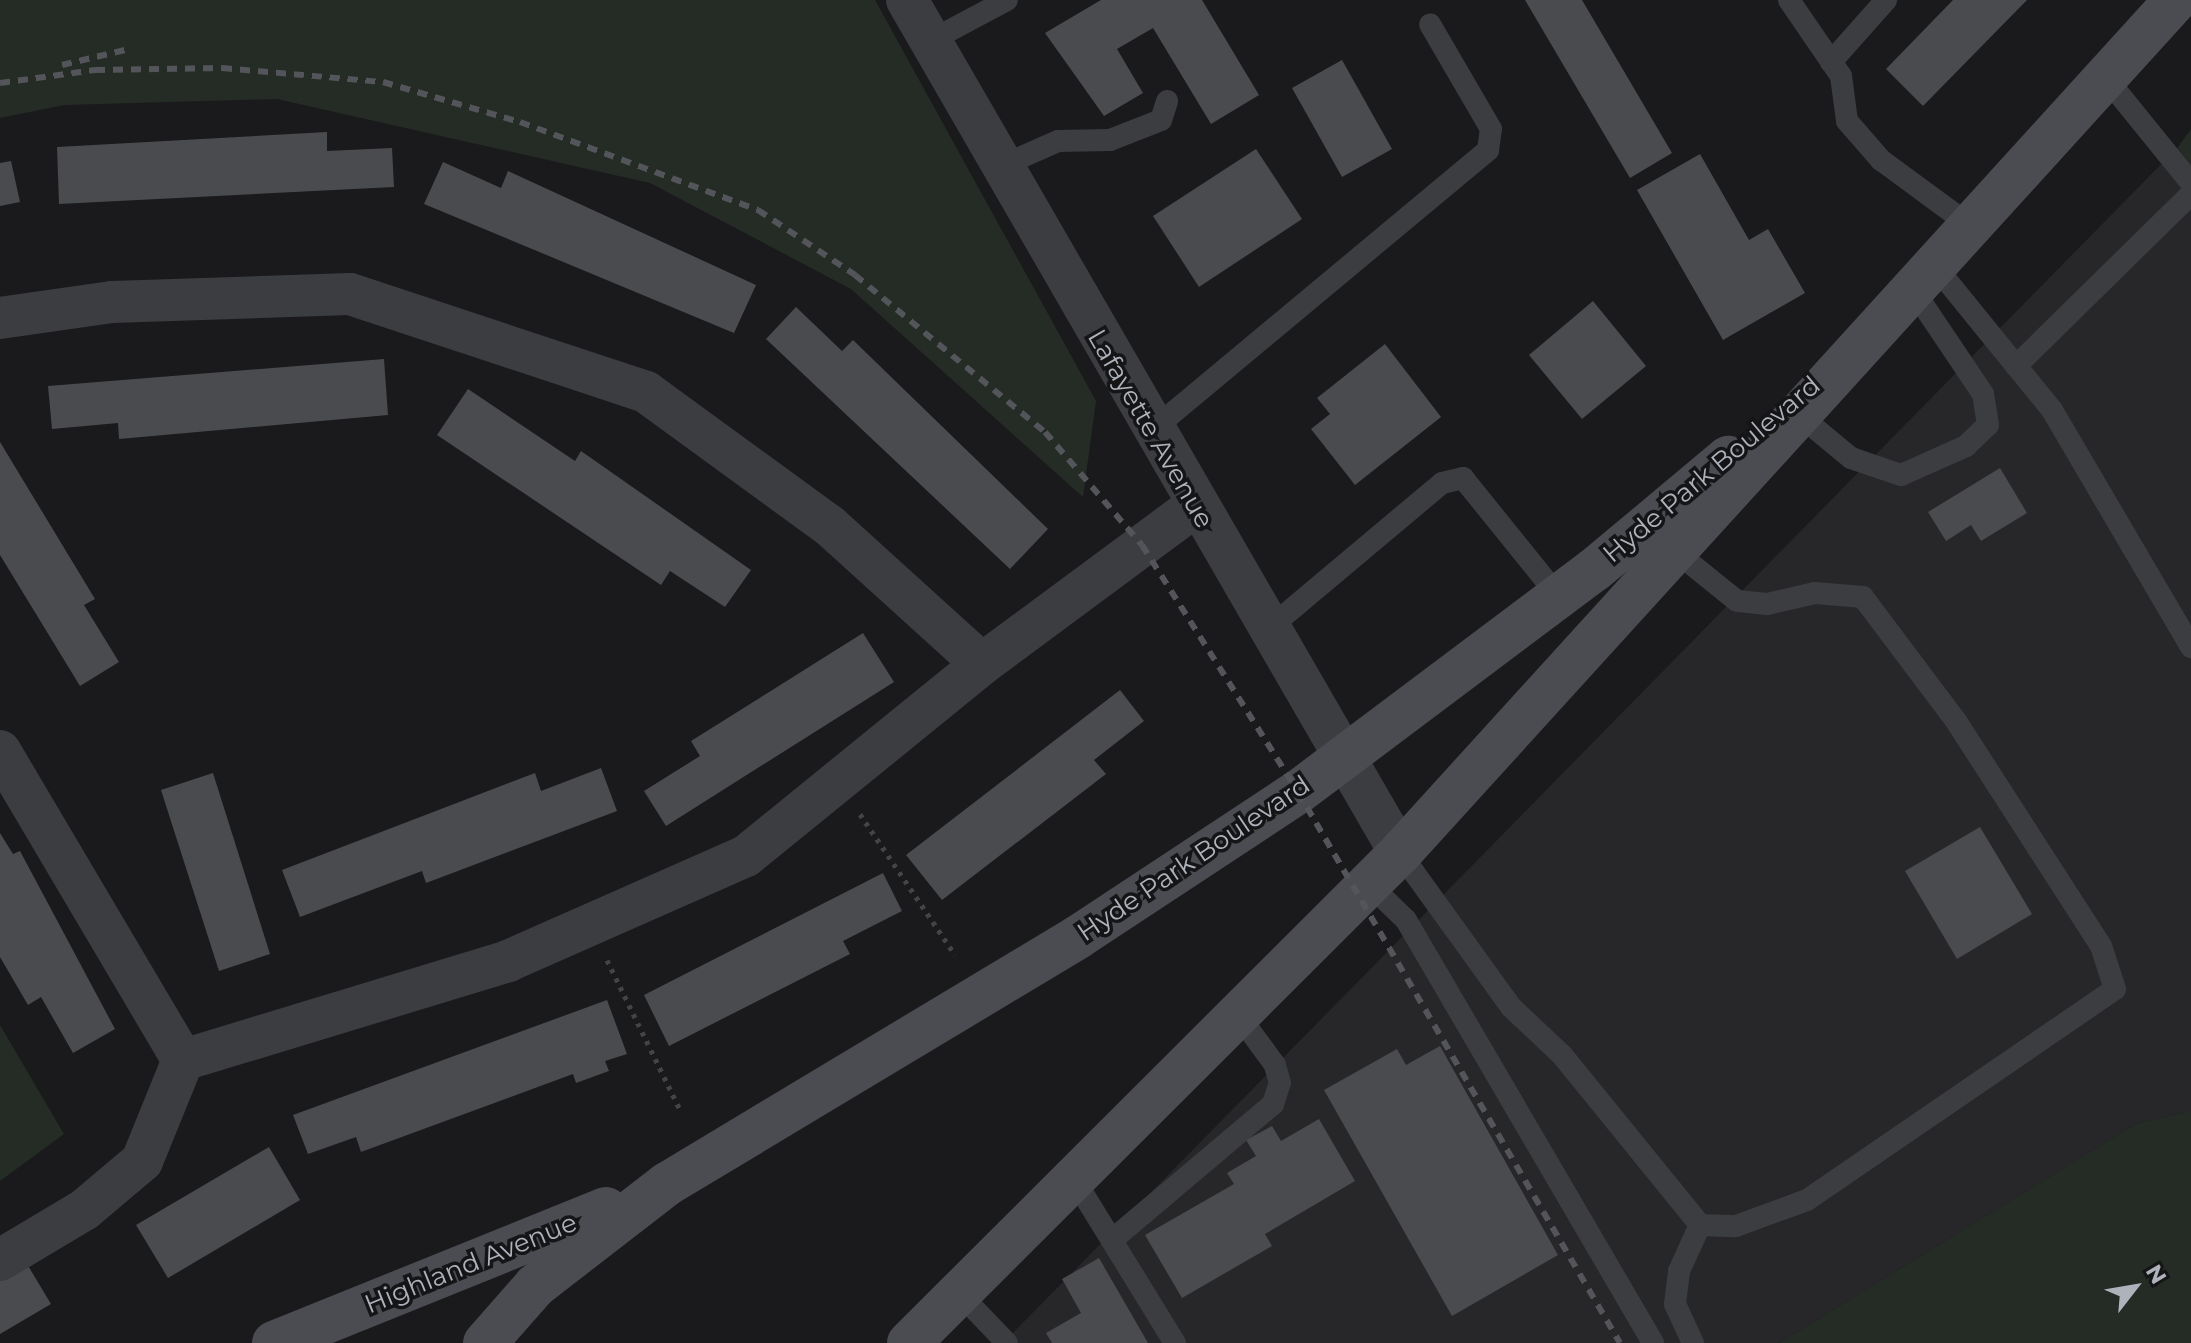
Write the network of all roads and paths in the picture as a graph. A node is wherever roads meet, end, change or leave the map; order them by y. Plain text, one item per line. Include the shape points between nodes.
1 (907, 0) edge
2 (1007, 0) edge
3 (1789, 0) edge
4 (1886, 0) edge
5 (2176, 0) edge
6 (1430, 24) dead end
7 (930, 41) junction
8 (1831, 62) junction
9 (2106, 78) junction
10 (1167, 101) dead end
11 (1001, 166) junction
12 (2191, 183) edge
13 (2191, 194) edge
14 (1971, 226) junction
15 (1924, 278) junction
16 (0, 318) edge
17 (1876, 331) junction
18 (2016, 366) junction
19 (1799, 415) junction
20 (1151, 431) junction
21 (1194, 507) junction
22 (1675, 551) junction
23 (1559, 597) junction
24 (1268, 629) junction
25 (2191, 647) edge
26 (982, 664) junction
27 (0, 751) edge
28 (1345, 757) junction
29 (828, 789) junction
30 (1400, 853) junction
31 (1370, 885) junction
32 (590, 925) junction
33 (955, 955) dead end
34 (1239, 1016) junction
35 (183, 1060) junction
36 (680, 1110) dead end
37 (1074, 1179) junction
38 (667, 1184) junction
39 (1700, 1225) junction
40 (1112, 1240) junction
41 (0, 1260) edge
42 (959, 1293) junction
43 (274, 1343) edge
44 (485, 1343) edge
45 (909, 1343) edge
46 (1007, 1343) edge
47 (1175, 1343) edge
48 (1653, 1343) edge
49 (1693, 1343) edge

1 - 7 street, Lafayette Avenue
2 - 7 lane
3 - 8 lane
4 - 8 lane
5 - 9 main road, Hyde Park Boulevard
6 - 20 lane via 1491,129 1488,150
7 - 11 street, Lafayette Avenue
8 - 14 lane via 1841,76 1847,121 1881,160
9 - 12 lane
9 - 14 main road, Hyde Park Boulevard
10 - 11 lane via 1161,120 1110,140 1058,141
11 - 20 street, Lafayette Avenue
13 - 18 lane
14 - 15 main road, Hyde Park Boulevard
15 - 17 main road, Hyde Park Boulevard
15 - 18 lane
15 - 19 lane via 1983,394 1988,425 1956,452 1901,475 1851,458
16 - 26 street via 112,302 350,294 646,392 830,526
17 - 19 main road, Hyde Park Boulevard
17 - 23 main road, Hyde Park Boulevard
18 - 25 lane via 2105,495
19 - 22 main road, Hyde Park Boulevard
20 - 21 street, Lafayette Avenue
21 - 24 street, Lafayette Avenue
21 - 26 street
22 - 30 main road, Hyde Park Boulevard
22 - 39 lane via 1737,601 1767,604 1815,593 1863,597 1973,747 2101,946 2115,989 1807,1200 1736,1226
23 - 24 lane via 1463,478 1442,483
23 - 28 main road, Hyde Park Boulevard
24 - 28 street, Lafayette Avenue
26 - 29 street
27 - 35 street
28 - 30 street, Lafayette Avenue
28 - 38 main road, Hyde Park Boulevard via 1078,937
29 - 32 street via 746,856
29 - 33 path via 874,825
30 - 31 main road, Hyde Park Boulevard
30 - 39 lane via 1511,1007 1562,1055
31 - 34 main road, Hyde Park Boulevard
31 - 48 lane via 1406,920
32 - 35 street via 508,961
32 - 36 path
34 - 37 main road, Hyde Park Boulevard
34 - 40 lane via 1275,1065 1280,1083 1273,1104
35 - 41 street via 142,1161 84,1210
37 - 40 lane
37 - 42 main road, Hyde Park Boulevard
38 - 43 main road, Highland Avenue
38 - 44 main road, Hyde Park Boulevard via 535,1286
39 - 49 lane via 1679,1271 1675,1304
40 - 47 lane
42 - 45 main road, Hyde Park Boulevard
42 - 46 lane

